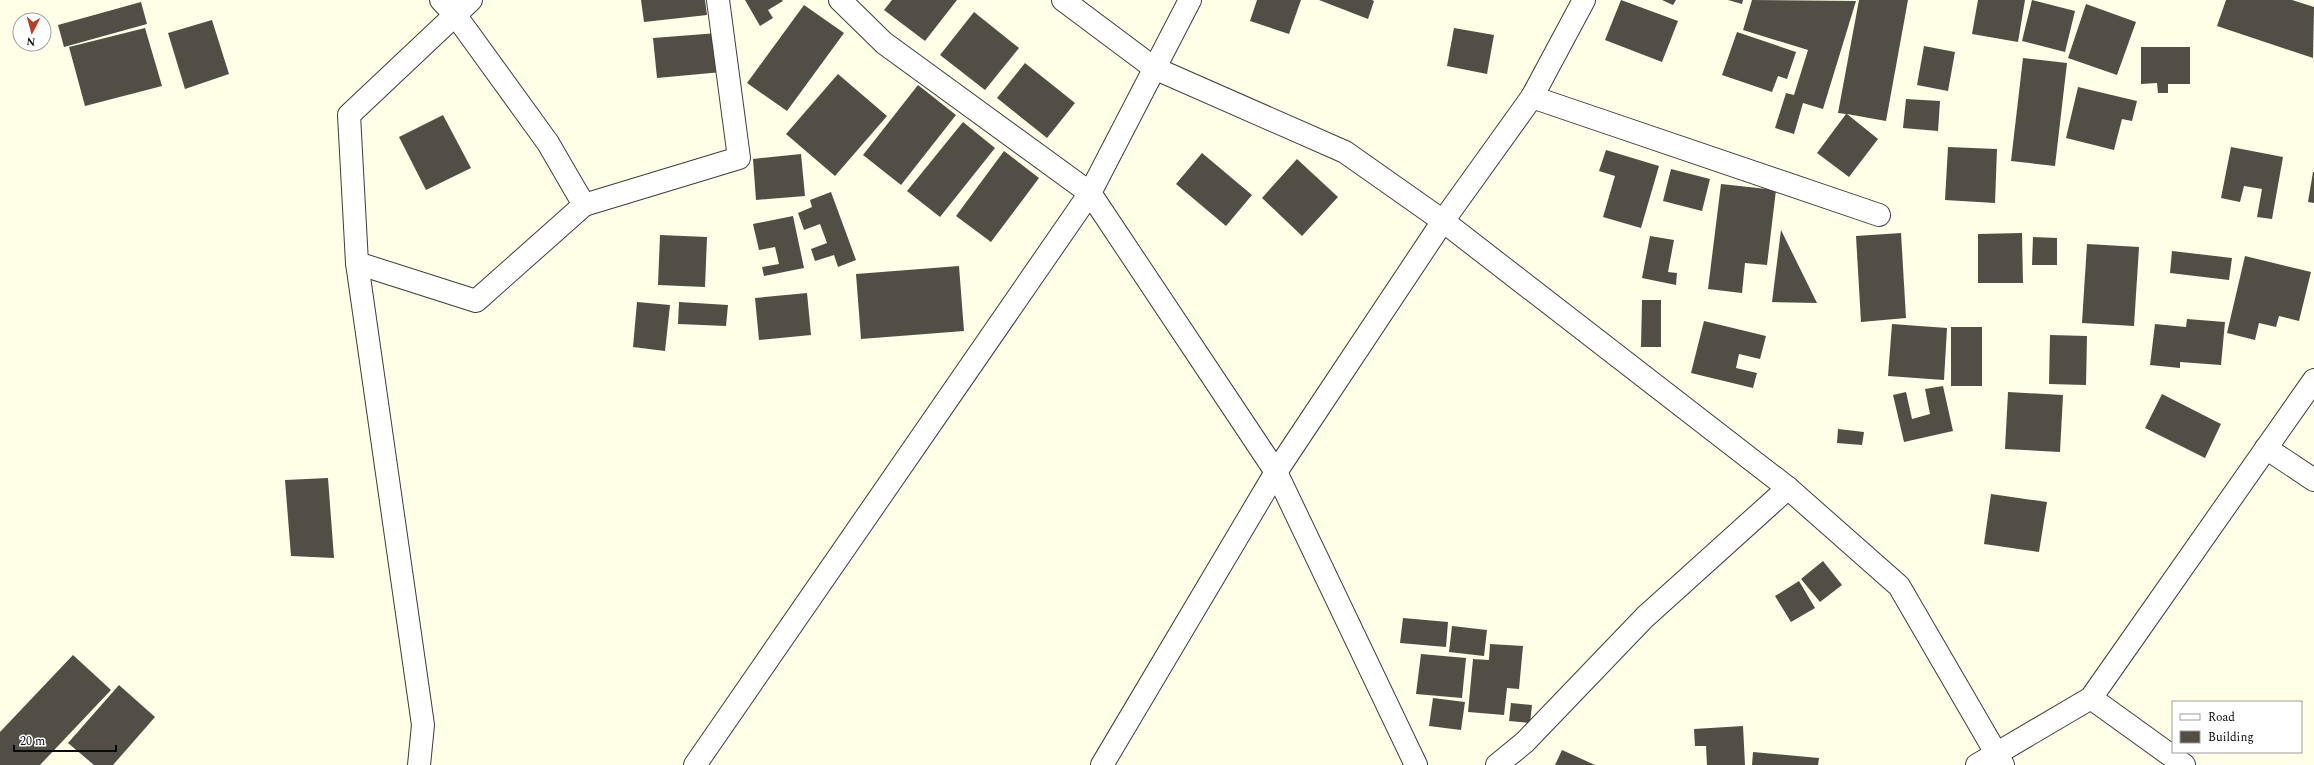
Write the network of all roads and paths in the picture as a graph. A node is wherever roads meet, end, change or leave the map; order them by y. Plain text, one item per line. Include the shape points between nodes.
1 (441, 0) edge
2 (471, 0) edge
3 (718, 0) edge
4 (840, 0) edge
5 (1063, 0) edge
6 (1190, 0) edge
7 (1584, 0) edge
8 (456, 16) junction
9 (1154, 68) junction
10 (1532, 97) junction
11 (1090, 193) junction
12 (584, 205) junction
13 (1879, 215) dead end
14 (1443, 221) junction
15 (357, 263) junction
16 (2314, 380) edge
17 (2266, 448) junction
18 (1276, 472) junction
19 (2314, 480) edge
20 (1788, 488) junction
21 (2091, 698) junction
22 (2000, 760) edge
23 (419, 765) edge
24 (695, 765) edge
25 (1102, 765) edge
26 (1416, 765) edge
27 (1497, 765) edge
28 (1977, 765) edge
29 (2184, 765) edge

1 - 8 street
2 - 8 street
3 - 12 street via 739,158
4 - 11 street via 884,43
5 - 9 street
6 - 9 street
7 - 10 street
8 - 12 street via 548,143
8 - 15 street via 349,115
9 - 11 street
9 - 14 street via 1345,152
10 - 13 street
10 - 14 street
11 - 18 street
11 - 24 street
12 - 15 street via 476,301
14 - 18 street
14 - 20 street
15 - 23 street via 423,725
16 - 17 street
17 - 19 street
17 - 21 street
18 - 25 street
18 - 26 street
20 - 22 street via 1899,586
20 - 27 street via 1645,616 1526,742
21 - 22 street
21 - 29 street
22 - 28 street

